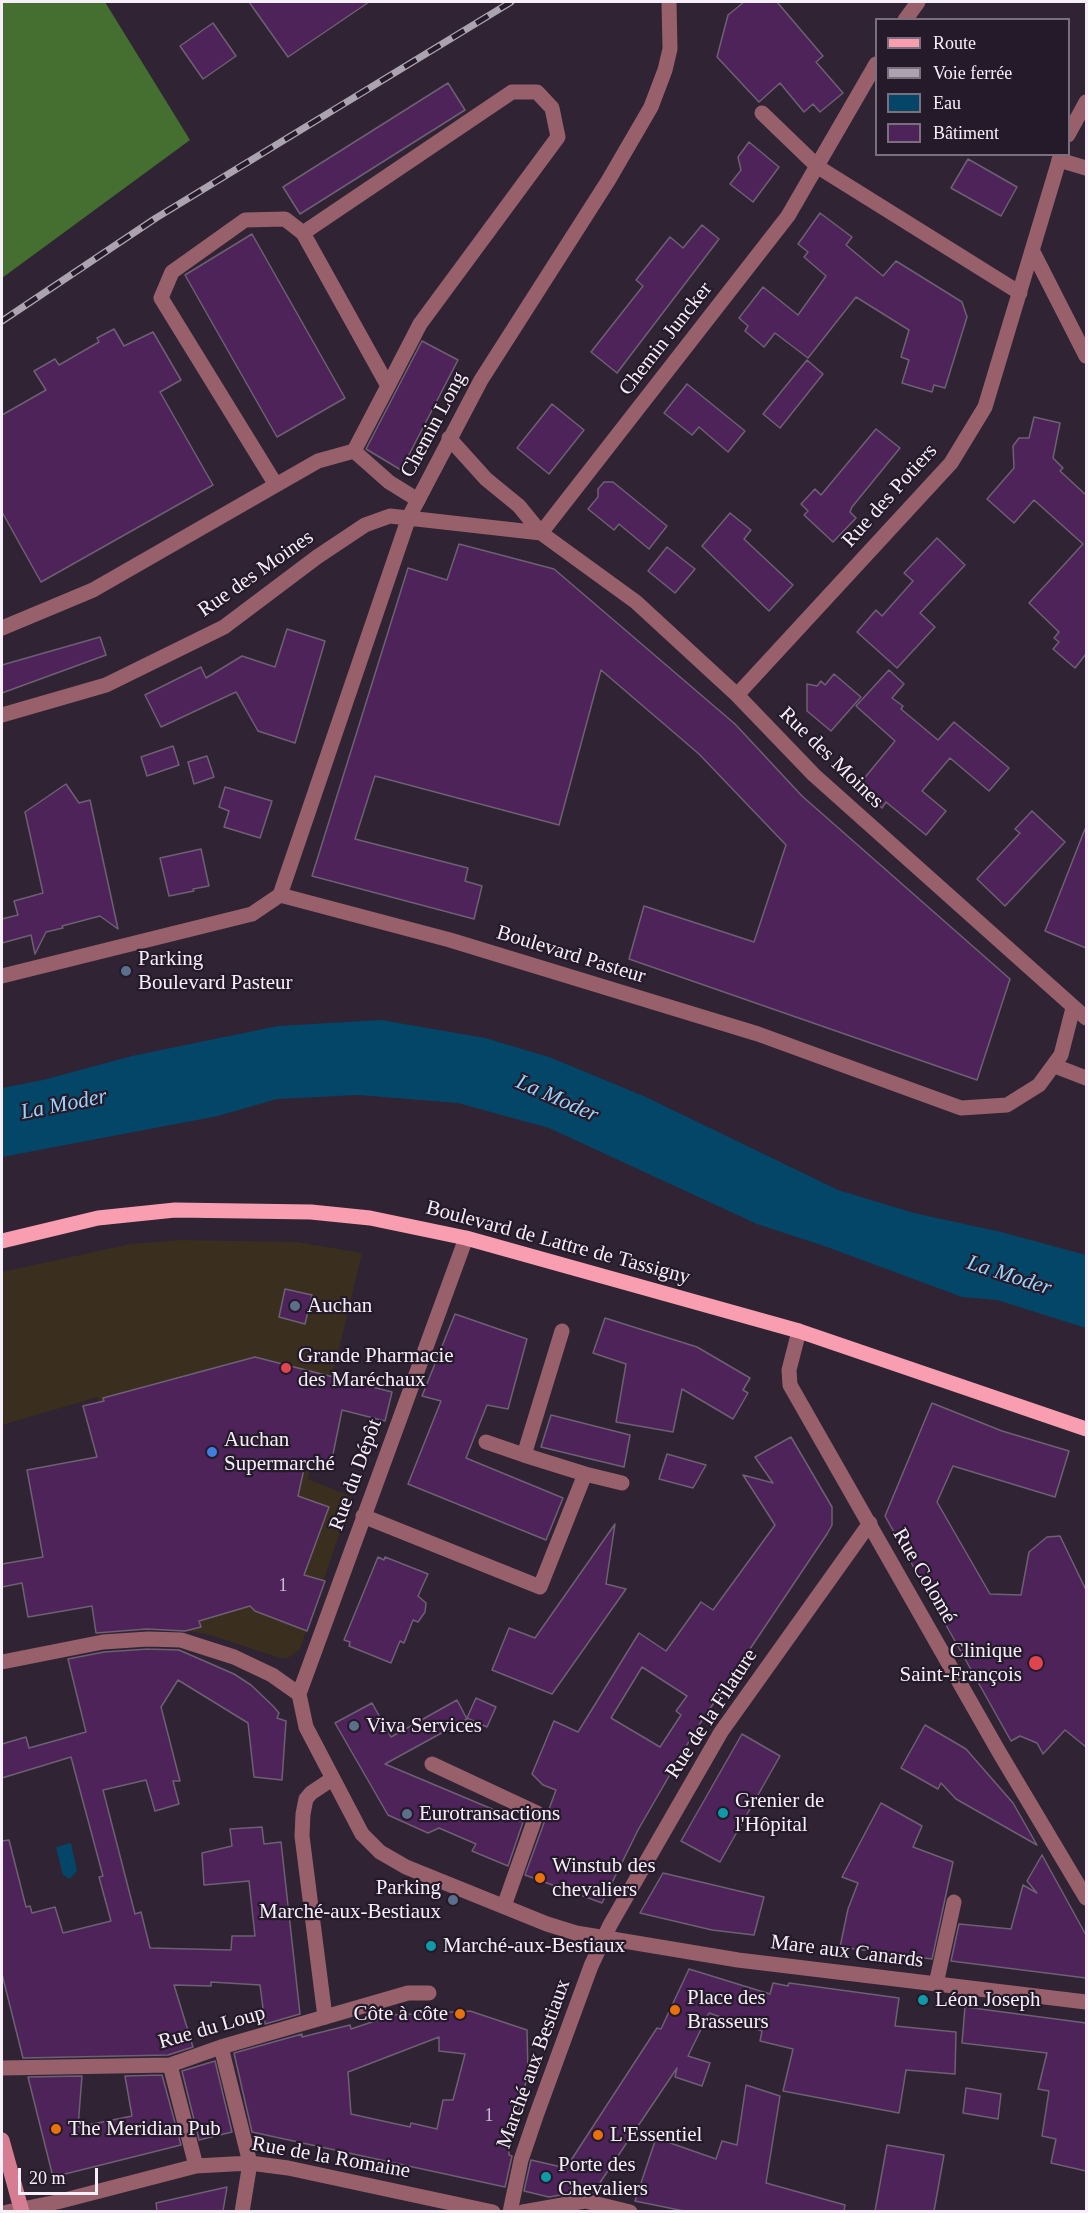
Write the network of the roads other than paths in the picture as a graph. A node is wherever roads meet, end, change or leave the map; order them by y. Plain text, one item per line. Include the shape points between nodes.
1 (669, 2) edge
2 (918, 2) edge
3 (906, 18) edge
4 (875, 66) edge
5 (1086, 102) edge
6 (762, 113) dead end
7 (1070, 131) edge
8 (1060, 157) edge
9 (818, 167) junction
10 (1086, 168) edge
11 (303, 233) junction
12 (1032, 250) junction
13 (1020, 293) junction
14 (1086, 356) edge
15 (388, 386) junction
16 (449, 438) junction
17 (354, 451) junction
18 (276, 485) junction
19 (417, 500) junction
20 (409, 517) junction
21 (541, 533) junction
22 (2, 628) edge
23 (737, 695) junction
24 (2, 715) edge
25 (280, 895) junction
26 (2, 976) edge
27 (1073, 1008) junction
28 (1086, 1018) edge
29 (1055, 1066) junction
30 (1086, 1078) edge
31 (466, 1238) junction
32 (2, 1241) edge
33 (562, 1331) dead end
34 (799, 1331) junction
35 (1086, 1429) edge
36 (486, 1442) dead end
37 (524, 1455) junction
38 (585, 1474) junction
39 (622, 1483) dead end
40 (363, 1516) junction
41 (870, 1523) junction
42 (2, 1662) edge
43 (298, 1694) junction
44 (432, 1764) dead end
45 (332, 1779) junction
46 (1086, 1898) edge
47 (954, 1902) dead end
48 (504, 1906) junction
49 (604, 1938) junction
50 (936, 1984) junction
51 (429, 1993) dead end
52 (1086, 2002) edge
53 (324, 2017) junction
54 (221, 2047) junction
55 (170, 2065) junction
56 (2, 2068) edge
57 (2, 2140) edge
58 (250, 2163) junction
59 (196, 2166) junction
60 (16, 2210) edge
61 (242, 2211) edge
62 (493, 2211) edge
63 (510, 2211) edge
64 (523, 2211) edge
65 (630, 2211) edge

1 - 16 street, Chemin Long via 670,49 651,107
2 - 3 street
4 - 9 street, Chemin Juncker
5 - 7 street
6 - 9 street
8 - 10 street
8 - 12 street, Rue des Potiers
9 - 13 street
9 - 21 street, Chemin Juncker via 788,216
11 - 15 street
11 - 15 street via 512,93 537,92 552,108 558,137 420,324
11 - 18 street via 285,219 245,220 172,272 161,298
12 - 13 street, Rue des Potiers
12 - 14 street
13 - 23 street, Rue des Potiers via 985,407 951,463
15 - 17 street
16 - 19 street, Chemin Long
16 - 21 street, Rue des Moines
17 - 18 street via 318,461
17 - 19 street
18 - 22 street via 93,590
19 - 20 street, Chemin Long
20 - 21 street, Rue des Moines
20 - 24 street, Rue des Moines via 390,516 364,525 224,627 117,680
20 - 25 street, Chemin Long
21 - 23 street, Rue des Moines via 636,602
23 - 27 street, Rue des Moines via 814,775
25 - 26 street via 252,914
25 - 29 street, Boulevard Pasteur via 450,940 758,1034 961,1108 992,1108 1018,1101 1040,1085
27 - 28 street, Rue des Moines
27 - 29 street, Boulevard Pasteur
29 - 30 street
31 - 32 main road, Boulevard de Lattre de Tassigny via 370,1218 311,1212 175,1210 98,1218
31 - 34 main road, Boulevard de Lattre de Tassigny
31 - 40 street, Rue du Dépôt
33 - 37 street
34 - 35 main road, Boulevard de Lattre de Tassigny
34 - 41 street, Rue Colomé via 788,1376 790,1385
36 - 37 street
37 - 38 street
38 - 39 street
38 - 40 street via 540,1587
40 - 43 street, Rue du Dépôt
41 - 46 street, Rue Colomé
41 - 49 street, Rue de la Filature via 721,1732
42 - 43 street via 104,1642 181,1640 234,1657 272,1675
43 - 45 street via 306,1727
44 - 48 street via 537,1813
45 - 48 street via 362,1834 380,1852 406,1867
45 - 53 street via 308,1796 302,1836
47 - 50 street
48 - 49 street via 560,1929
49 - 50 street, Mare aux Canards via 738,1960
49 - 63 street, Marché aux Bestiaux via 521,2160
50 - 52 street, Mare aux Canards
51 - 53 street, Rue du Loup via 408,1993
53 - 54 street, Rue du Loup
54 - 55 street, Rue du Loup
54 - 58 street
55 - 56 street, Rue du Loup
55 - 59 street
57 - 60 street
58 - 59 street, Rue de la Romaine
58 - 61 street
58 - 62 street, Rue de la Romaine
59 - 60 street, Rue de la Romaine
64 - 65 street via 585,2202

